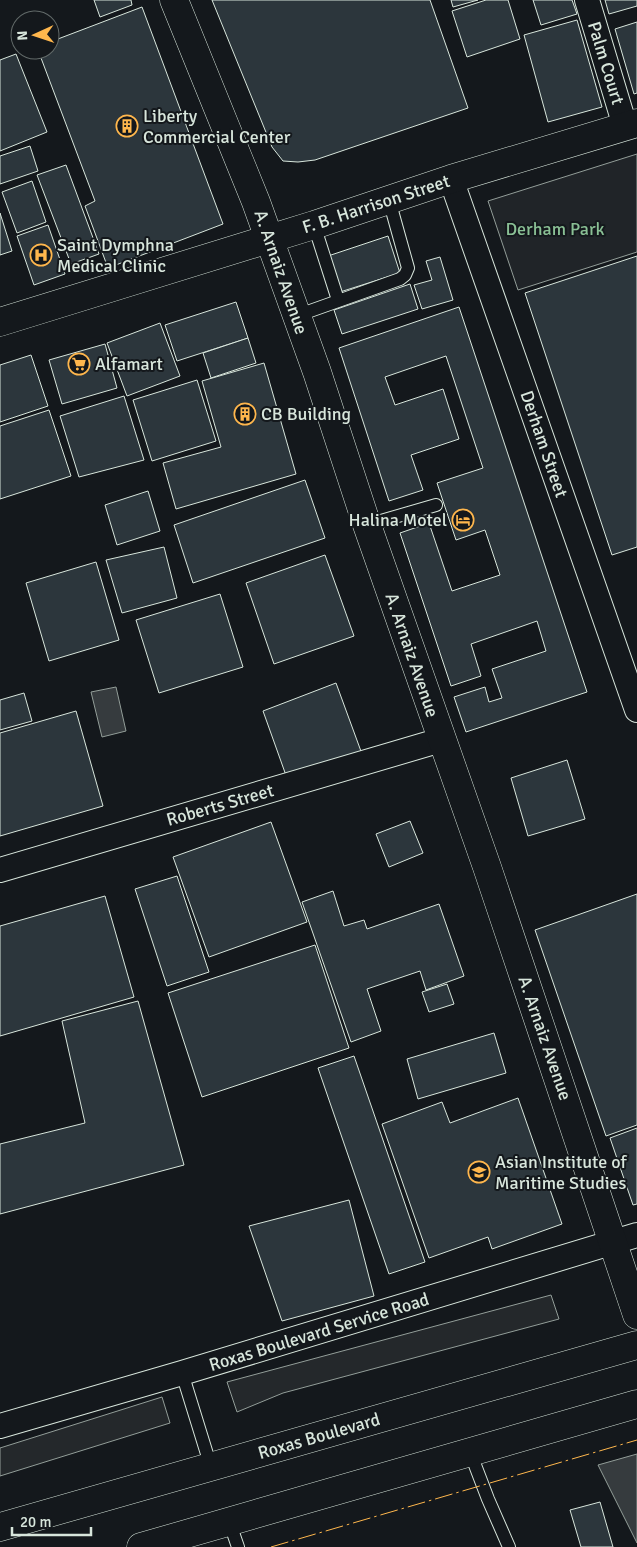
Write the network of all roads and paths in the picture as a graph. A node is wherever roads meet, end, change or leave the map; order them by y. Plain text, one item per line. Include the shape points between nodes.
1 (174, 0) edge
2 (587, 0) edge
3 (631, 124) edge
4 (451, 179) junction
5 (389, 200) junction
6 (314, 225) junction
7 (269, 239) junction
8 (338, 300) junction
9 (296, 316) junction
10 (0, 322) edge
11 (436, 505) dead end
12 (367, 525) junction
13 (637, 710) edge
14 (441, 740) junction
15 (0, 870) edge
16 (625, 1239) edge
17 (637, 1315) edge
18 (637, 1345) edge
19 (182, 1373) junction
20 (637, 1404) edge
21 (0, 1426) edge
22 (470, 1452) junction
23 (211, 1467) junction
24 (229, 1521) junction
25 (0, 1527) edge
26 (141, 1547) edge
27 (238, 1547) edge
28 (509, 1547) edge

1 - 7 main road, A. Arnaiz Avenue
2 - 3 street, Palm Court
3 - 4 main road, F. B. Harrison Street
4 - 5 main road, F. B. Harrison Street
4 - 13 street, Derham Street
5 - 6 main road, F. B. Harrison Street
5 - 8 lane via 408,268 405,275
6 - 7 main road, F. B. Harrison Street
6 - 8 lane
7 - 9 main road, A. Arnaiz Avenue
7 - 10 main road, F. B. Harrison Street
8 - 9 lane
9 - 12 main road, A. Arnaiz Avenue
11 - 12 lane
12 - 14 main road, A. Arnaiz Avenue
14 - 15 street, Roberts Street
14 - 16 main road, A. Arnaiz Avenue
16 - 17 main road, A. Arnaiz Avenue
16 - 19 street, Roxas Boulevard Service Road
18 - 23 main road, Roxas Boulevard
19 - 21 street, Roxas Boulevard Service Road
19 - 23 lane
20 - 22 main road
22 - 24 main road
22 - 28 lane
23 - 25 main road, Roxas Boulevard
24 - 26 main road
24 - 27 lane

